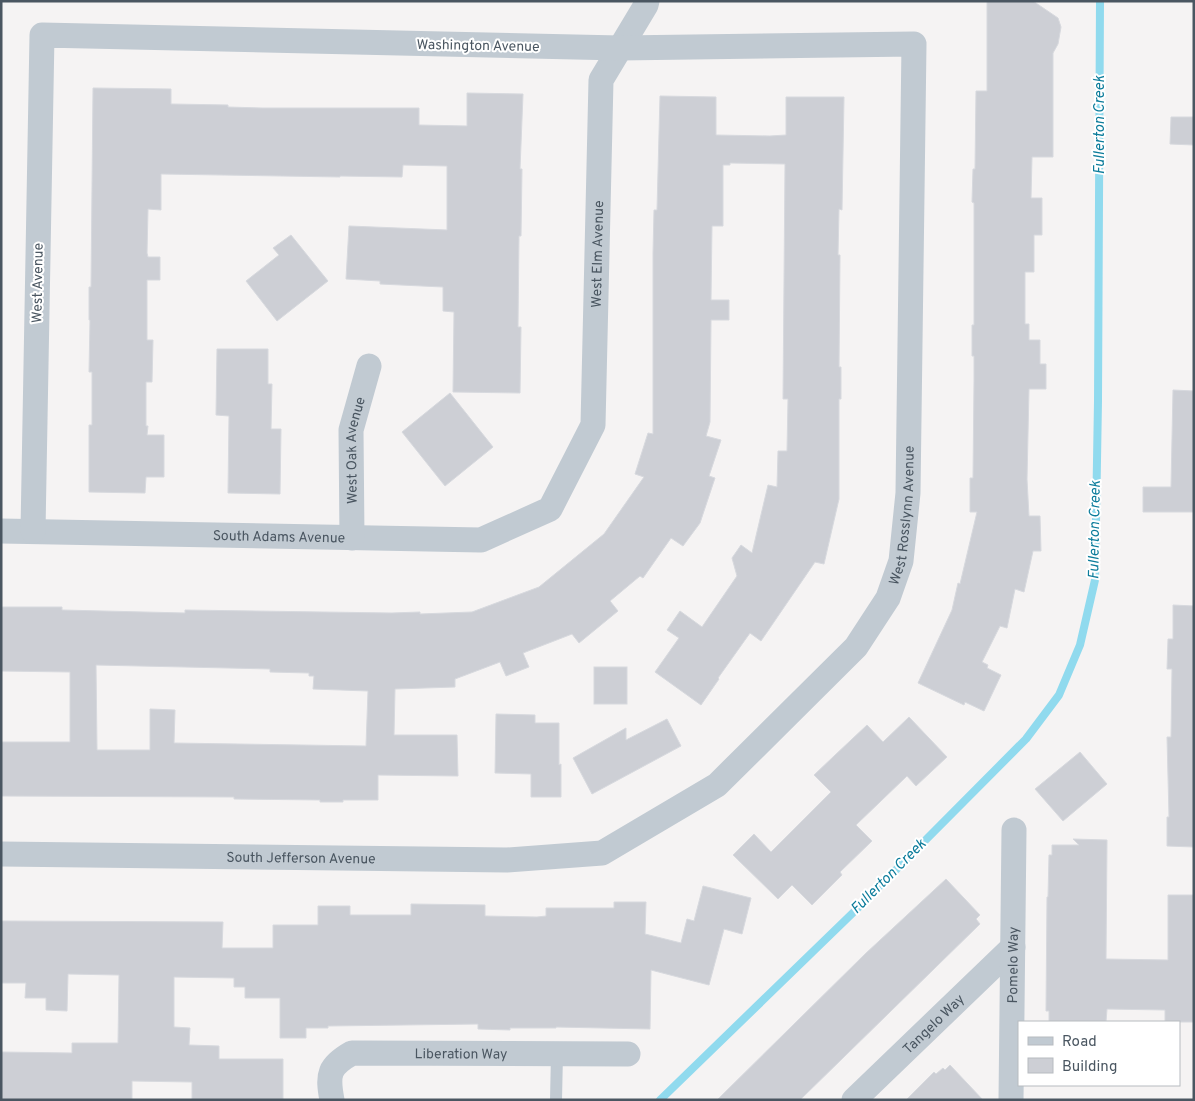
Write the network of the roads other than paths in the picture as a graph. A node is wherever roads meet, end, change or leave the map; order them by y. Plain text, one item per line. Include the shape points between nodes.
1 (647, 1) edge
2 (42, 35) joint
3 (914, 44) joint
4 (620, 48) junction
5 (369, 366) dead end
6 (550, 510) joint
7 (33, 531) junction
8 (1, 532) edge
9 (352, 538) junction
10 (1014, 830) dead end
11 (602, 853) joint
12 (1, 854) edge
13 (1013, 947) junction
14 (557, 1054) junction
15 (628, 1054) dead end
16 (332, 1100) edge
17 (556, 1100) edge
18 (854, 1100) edge
19 (1011, 1100) edge

1 - 4 street, West Elm Avenue
2 - 4 street, Washington Avenue
2 - 7 street, West Avenue
3 - 4 street, Washington Avenue
3 - 11 street, West Rosslynn Avenue via 908,493 901,561 888,598 856,647 717,785
4 - 6 street, West Elm Avenue via 601,80 593,425
5 - 9 street, West Oak Avenue via 352,430
6 - 9 street, South Adams Avenue via 481,540
7 - 8 street, South Adams Avenue
7 - 9 street, South Adams Avenue
10 - 13 street, Pomelo Way
11 - 12 street, South Jefferson Avenue via 507,860
13 - 18 street, Tangelo Way
13 - 19 street, Pomelo Way
14 - 15 street, Liberation Way
14 - 16 street, Liberation Way via 352,1053 331,1070
14 - 17 lane

